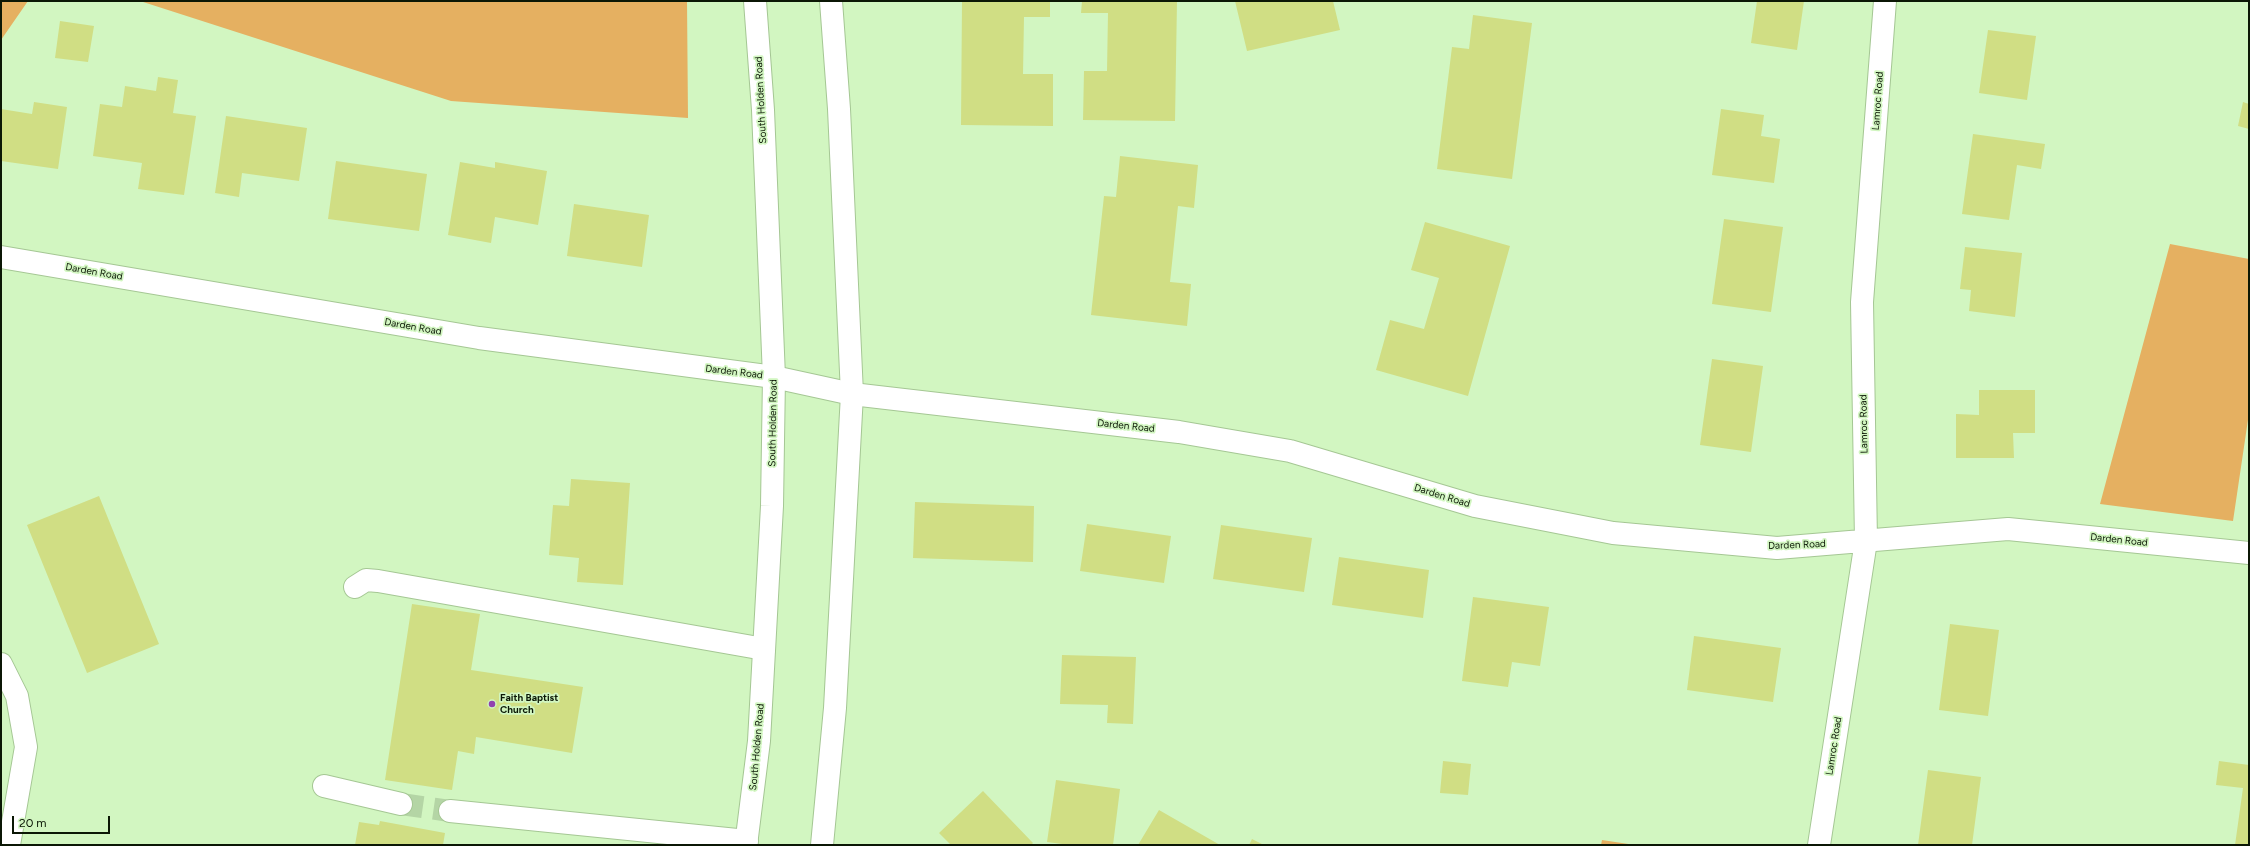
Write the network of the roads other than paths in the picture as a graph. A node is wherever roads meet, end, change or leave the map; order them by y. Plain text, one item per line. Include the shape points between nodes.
1 (755, 1) edge
2 (831, 1) edge
3 (1885, 1) edge
4 (1, 256) edge
5 (774, 377) junction
6 (852, 394) junction
7 (1866, 541) junction
8 (2249, 553) edge
9 (355, 587) dead end
10 (764, 649) junction
11 (1, 664) edge
12 (324, 786) dead end
13 (401, 804) tunnel mouth
14 (450, 811) tunnel mouth
15 (747, 843) edge
16 (9, 845) edge
17 (822, 845) edge
18 (1819, 845) edge

1 - 5 street, South Holden Road via 763,110
2 - 6 street via 839,109
3 - 7 street, Lamroc Road via 1862,302
4 - 5 street, Darden Road via 479,338
5 - 6 street, Darden Road
5 - 10 street, South Holden Road via 772,506
6 - 7 street, Darden Road via 1180,432 1290,451 1475,506 1613,533 1777,548
6 - 17 street via 835,700
7 - 8 street, Darden Road via 2008,529
7 - 18 street, Lamroc Road
9 - 10 street via 366,580 378,581
10 - 15 street, South Holden Road via 759,741
11 - 16 street via 17,696 26,747
12 - 13 street
14 - 15 street

